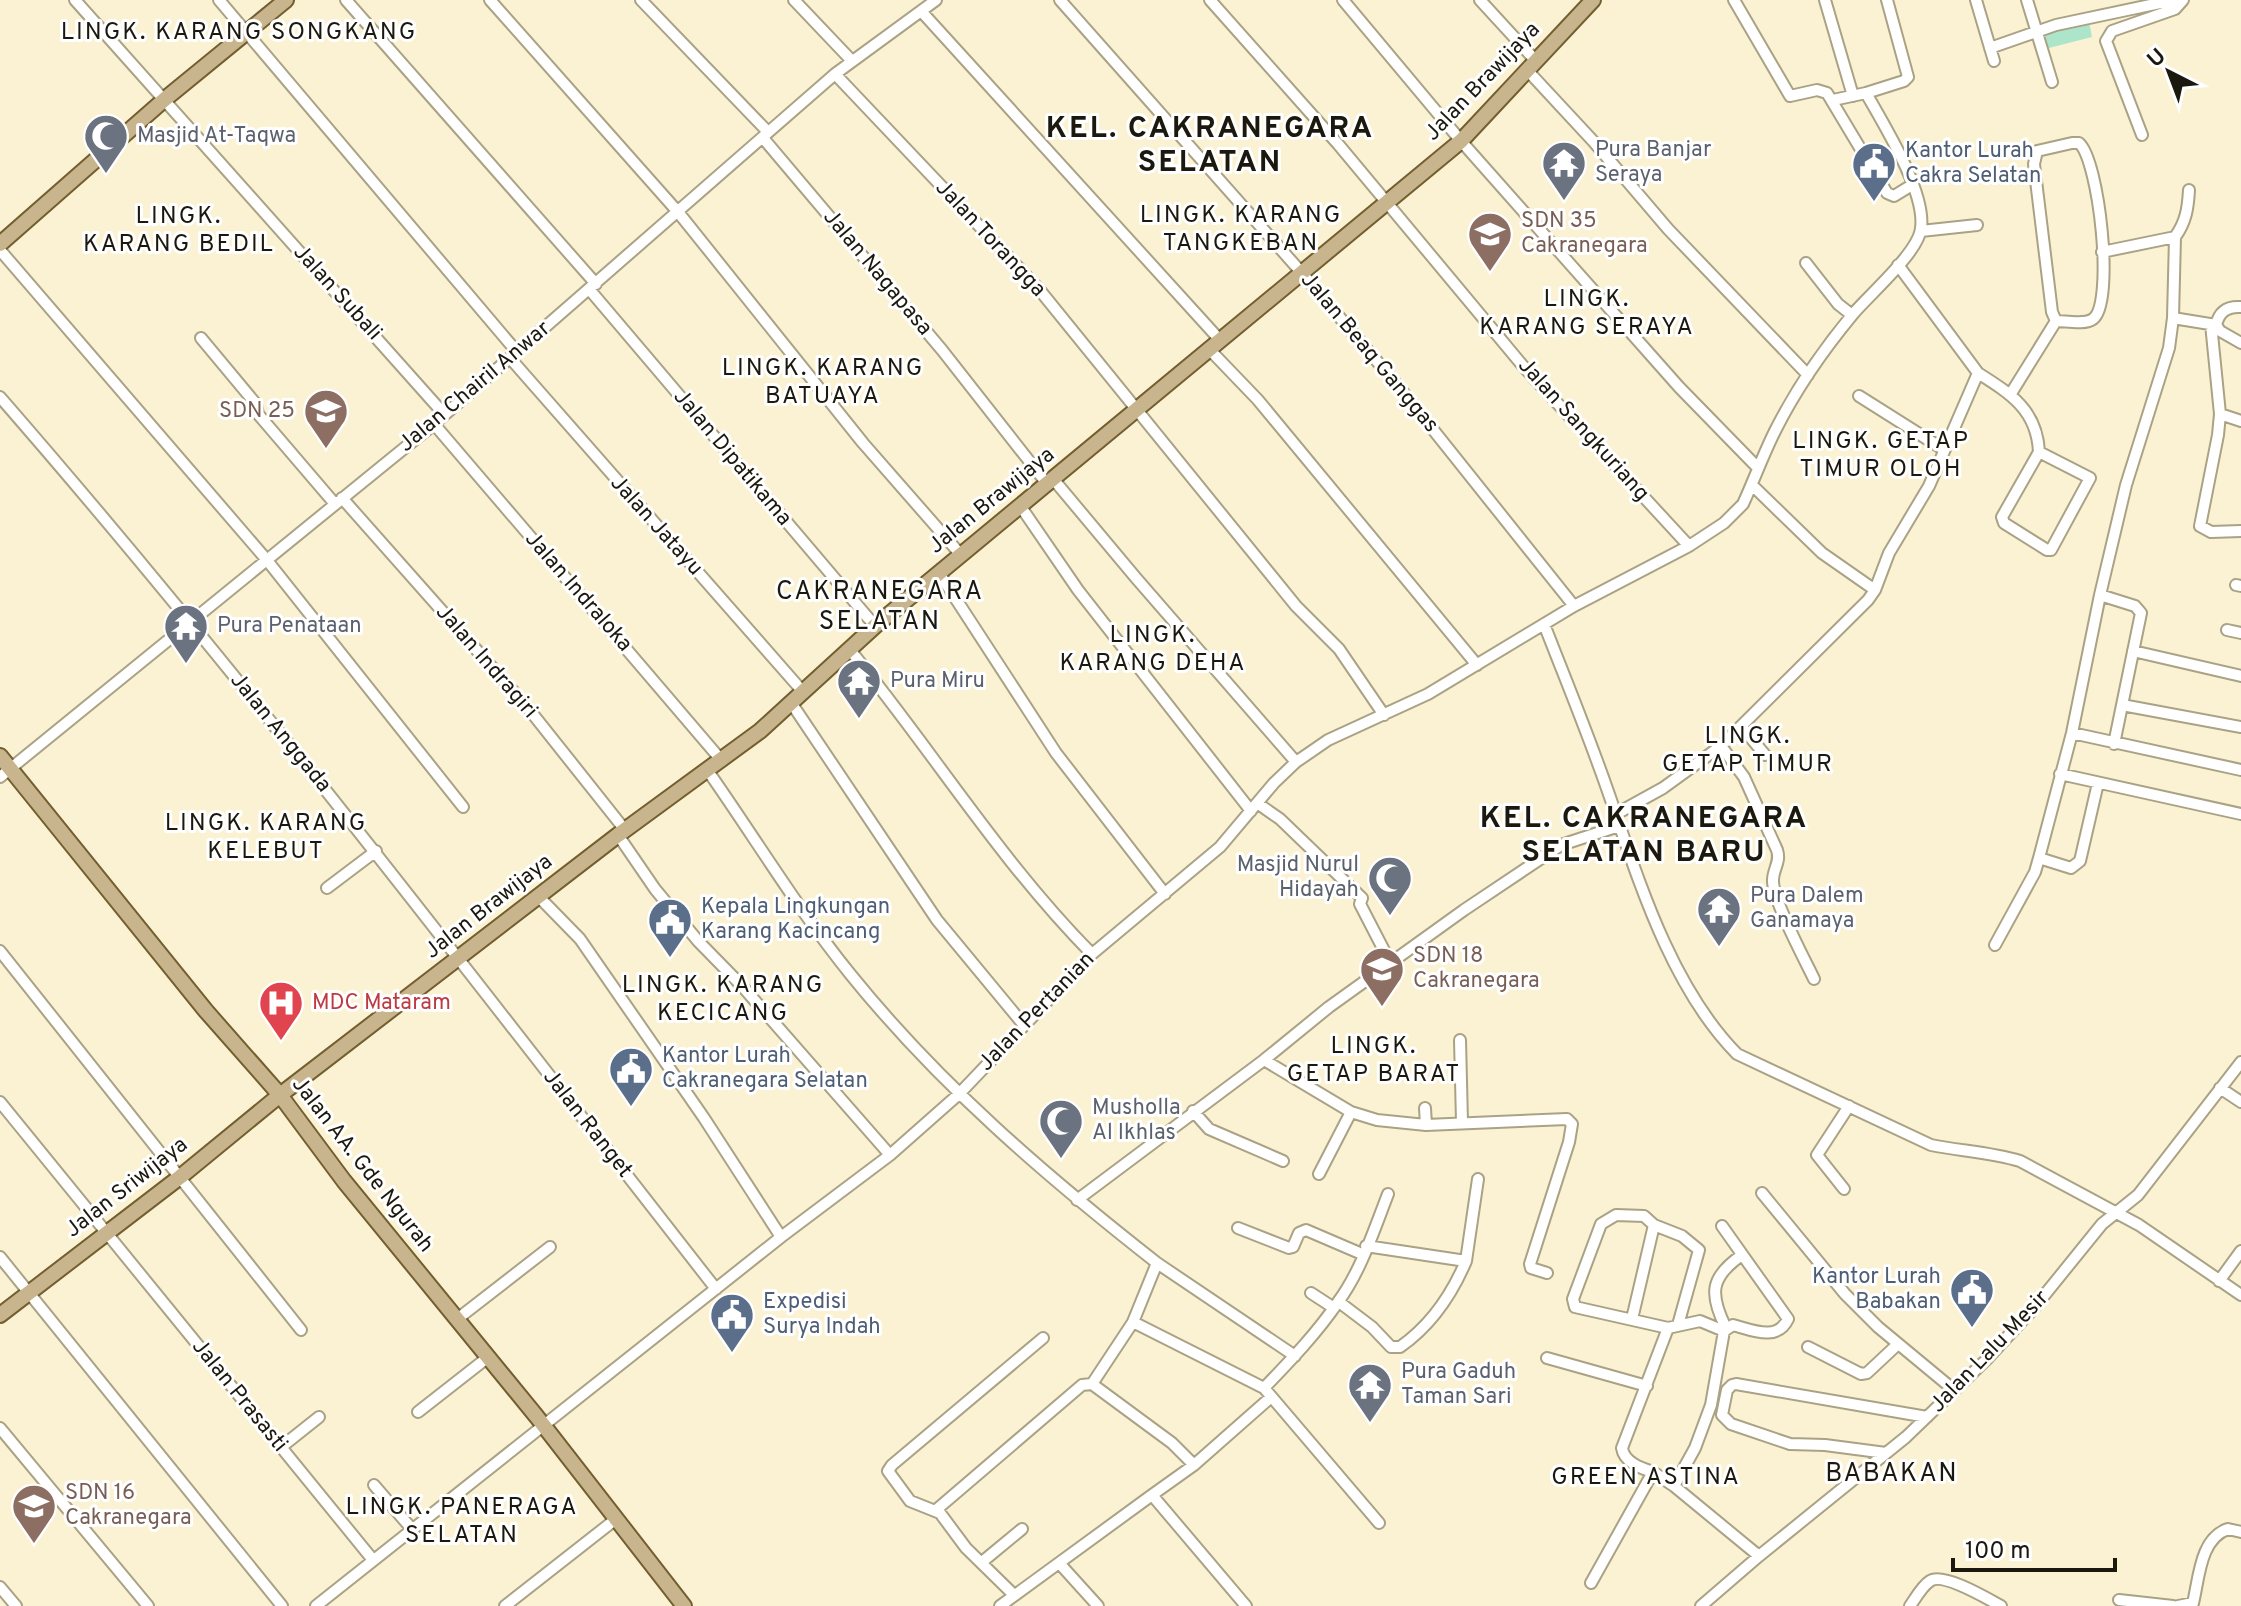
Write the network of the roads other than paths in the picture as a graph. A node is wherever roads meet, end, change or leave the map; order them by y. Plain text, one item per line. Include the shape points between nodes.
1 (75, 0) edge
2 (219, 0) edge
3 (286, 0) edge
4 (346, 0) edge
5 (490, 0) edge
6 (641, 0) edge
7 (794, 0) edge
8 (1060, 0) edge
9 (1210, 0) edge
10 (1343, 0) edge
11 (1480, 0) edge
12 (1593, 0) edge
13 (1734, 0) edge
14 (1825, 0) edge
15 (1887, 0) edge
16 (1976, 0) edge
17 (2027, 0) edge
18 (2174, 0) edge
19 (2183, 0) edge
20 (932, 1) edge
21 (921, 11) junction
22 (2036, 32) junction
23 (246, 35) junction
24 (1990, 48) junction
25 (852, 61) junction
26 (1994, 61) dead end
27 (1531, 65) junction
28 (835, 74) junction
29 (2052, 82) dead end
30 (1866, 93) junction
31 (1853, 96) junction
32 (165, 99) junction
33 (1833, 100) junction
34 (766, 135) junction
35 (2142, 135) dead end
36 (1461, 141) junction
37 (1912, 185) junction
38 (2189, 190) dead end
39 (1387, 202) junction
40 (678, 212) junction
41 (1977, 225) dead end
42 (1921, 231) junction
43 (2175, 237) junction
44 (0, 247) edge
45 (2102, 252) junction
46 (1806, 263) dead end
47 (1898, 265) junction
48 (1301, 272) junction
49 (593, 287) junction
50 (2241, 307) edge
51 (1852, 315) junction
52 (2173, 318) junction
53 (2056, 321) junction
54 (2214, 325) junction
55 (201, 338) dead end
56 (2241, 343) edge
57 (1214, 344) junction
58 (513, 355) junction
59 (1978, 373) junction
60 (1808, 375) junction
61 (2010, 395) junction
62 (1859, 396) dead end
63 (0, 397) edge
64 (1138, 410) junction
65 (444, 414) junction
66 (2220, 414) junction
67 (2241, 421) edge
68 (434, 424) junction
69 (1943, 449) junction
70 (2039, 452) junction
71 (1758, 468) junction
72 (1051, 482) junction
73 (1752, 485) junction
74 (338, 501) junction
75 (1021, 507) junction
76 (2241, 531) edge
77 (1689, 546) junction
78 (961, 555) junction
79 (266, 559) junction
80 (939, 573) junction
81 (1875, 590) junction
82 (2100, 595) junction
83 (1574, 606) junction
84 (190, 622) junction
85 (1544, 624) junction
86 (875, 626) junction
87 (2227, 630) dead end
88 (2241, 633) edge
89 (850, 650) junction
90 (2133, 651) junction
91 (1477, 665) junction
92 (2241, 676) edge
93 (804, 693) junction
94 (792, 704) junction
95 (2122, 705) junction
96 (1384, 715) junction
97 (1742, 727) junction
98 (2241, 727) edge
99 (2072, 733) junction
100 (2114, 744) junction
101 (1721, 746) junction
102 (1765, 755) dead end
103 (0, 756) edge
104 (722, 761) junction
105 (1296, 762) junction
106 (2241, 770) edge
107 (708, 771) junction
108 (5, 773) edge
109 (2060, 774) junction
110 (2098, 783) junction
111 (463, 807) dead end
112 (1254, 807) junction
113 (1616, 814) junction
114 (2241, 814) edge
115 (1619, 826) junction
116 (621, 832) junction
117 (376, 851) junction
118 (2039, 858) junction
119 (327, 888) dead end
120 (1165, 894) junction
121 (539, 897) junction
122 (1995, 945) dead end
123 (0, 951) edge
124 (1092, 954) junction
125 (459, 958) junction
126 (1391, 964) junction
127 (1814, 979) dead end
128 (1023, 1024) junction
129 (1460, 1040) dead end
130 (1264, 1060) junction
131 (2241, 1062) edge
132 (2220, 1088) junction
133 (959, 1094) junction
134 (280, 1095) junction
135 (0, 1102) edge
136 (2241, 1102) edge
137 (1849, 1106) junction
138 (1425, 1108) dead end
139 (1193, 1111) junction
140 (1351, 1112) junction
141 (1462, 1122) junction
142 (1426, 1125) junction
143 (890, 1155) junction
144 (1283, 1161) dead end
145 (1319, 1174) dead end
146 (180, 1177) junction
147 (1478, 1179) dead end
148 (1844, 1189) dead end
149 (1762, 1193) dead end
150 (1388, 1194) dead end
151 (1077, 1200) junction
152 (2115, 1213) junction
153 (1654, 1225) junction
154 (1722, 1226) dead end
155 (1238, 1228) dead end
156 (107, 1231) junction
157 (781, 1237) junction
158 (550, 1247) dead end
159 (1364, 1250) junction
160 (2241, 1251) edge
161 (1742, 1255) junction
162 (0, 1257) edge
163 (1466, 1261) junction
164 (1157, 1263) junction
165 (1547, 1273) dead end
166 (2219, 1281) junction
167 (716, 1289) junction
168 (29, 1292) junction
169 (1311, 1293) dead end
170 (2241, 1295) edge
171 (1336, 1305) junction
172 (0, 1315) edge
173 (1632, 1319) junction
174 (456, 1320) junction
175 (1133, 1322) junction
176 (1673, 1326) junction
177 (1725, 1329) junction
178 (301, 1330) dead end
179 (1043, 1338) dead end
180 (1898, 1344) junction
181 (1808, 1347) dead end
182 (1295, 1356) junction
183 (487, 1358) junction
184 (1547, 1358) dead end
185 (1092, 1384) junction
186 (1647, 1386) junction
187 (1954, 1390) junction
188 (1267, 1393) junction
189 (418, 1412) dead end
190 (319, 1417) dead end
191 (1927, 1417) junction
192 (544, 1427) junction
193 (0, 1428) edge
194 (280, 1448) junction
195 (1886, 1453) junction
196 (1194, 1465) junction
197 (1653, 1472) junction
198 (374, 1485) dead end
199 (1674, 1486) junction
200 (1152, 1495) junction
201 (936, 1510) junction
202 (616, 1519) junction
203 (1379, 1523) dead end
204 (411, 1528) junction
205 (1022, 1529) dead end
206 (2241, 1532) edge
207 (1759, 1556) junction
208 (373, 1560) junction
209 (982, 1562) junction
210 (1062, 1562) junction
211 (1591, 1583) dead end
212 (0, 1587) edge
213 (1014, 1595) junction
214 (2119, 1600) dead end
215 (1709, 1604) edge
216 (16, 1606) edge
217 (148, 1606) edge
218 (282, 1606) edge
219 (316, 1606) edge
220 (505, 1606) edge
221 (684, 1606) edge
222 (1000, 1606) edge
223 (1098, 1606) edge
224 (1246, 1606) edge
225 (1910, 1606) edge
226 (2001, 1606) edge
227 (2175, 1606) edge

1 - 32 street, Jalan Subali
2 - 23 street, Jalan Jatayu
3 - 23 main road
4 - 49 street, Jalan Dipatikama
5 - 40 street
6 - 34 street, Jalan Nagapasa
7 - 25 street
8 - 48 street, Jalan Beaq Ganggas
9 - 39 street
10 - 36 street
11 - 27 street
12 - 27 main road, Jalan Brawijaya
13 - 33 street via 1790,96 1821,90
14 - 31 street
15 - 30 street via 1909,74 1904,81
16 - 24 street
17 - 22 street
18 - 22 street
19 - 35 street via 2175,9 2107,36
20 - 21 street, Jalan Chairil Anwar
21 - 25 street, Jalan Chairil Anwar
21 - 57 street
22 - 24 street
22 - 29 street
23 - 32 main road
23 - 58 street, Jalan Jatayu
24 - 26 street
25 - 28 street, Jalan Chairil Anwar
27 - 36 main road, Jalan Brawijaya
27 - 60 street via 1668,229
28 - 34 street, Jalan Chairil Anwar
28 - 64 street, Jalan Torangga via 1038,288
30 - 31 street
30 - 37 street
31 - 33 street
32 - 44 main road
32 - 65 street, Jalan Subali
33 - 37 street via 1887,193 1894,196
34 - 40 street, Jalan Chairil Anwar
34 - 72 street, Jalan Nagapasa
36 - 39 main road, Jalan Brawijaya
36 - 71 street via 1679,387
37 - 42 street
38 - 43 street via 2185,218
39 - 48 main road, Jalan Brawijaya
39 - 77 street, Jalan Sangkuriang via 1523,366
40 - 49 street, Jalan Chairil Anwar
40 - 78 street via 863,443
41 - 42 street
42 - 47 street, Jalan Pertanian
43 - 45 street
43 - 52 street
44 - 79 street
45 - 53 street via 2102,297 2096,316 2089,321
45 - 53 street via 2095,182 2084,147 2072,143 2037,151 2037,194
46 - 51 street
47 - 51 street, Jalan Pertanian
47 - 59 street
48 - 57 main road, Jalan Brawijaya
48 - 83 street, Jalan Beaq Ganggas
49 - 58 street, Jalan Chairil Anwar
49 - 86 street, Jalan Dipatikama
50 - 54 street via 2226,309
51 - 60 street, Jalan Pertanian
52 - 54 street
52 - 82 street
53 - 61 street
54 - 56 street
54 - 66 street
55 - 74 street, Jalan Indragiri via 256,404 258,414
57 - 64 main road, Jalan Brawijaya
57 - 91 street via 1243,387
58 - 65 street, Jalan Chairil Anwar
58 - 93 street, Jalan Jatayu
59 - 61 street
59 - 69 street
60 - 71 street, Jalan Pertanian
61 - 70 street via 2032,419
62 - 69 street
63 - 84 street, Jalan Anggada
64 - 72 main road, Jalan Brawijaya
64 - 96 street, Jalan Torangga via 1296,606 1339,649
65 - 68 street, Jalan Chairil Anwar
66 - 67 street
66 - 76 street via 2200,526 2211,532
68 - 74 street, Jalan Chairil Anwar
68 - 104 street, Jalan Indraloka
69 - 81 street
70 - 70 street via 2002,520 2051,550 2090,478
71 - 73 street, Jalan Pertanian
72 - 75 main road, Jalan Brawijaya
72 - 105 street, Jalan Nagapasa
73 - 77 street, Jalan Pertanian via 1735,515
73 - 81 street via 1822,553
74 - 79 street, Jalan Chairil Anwar
74 - 116 street, Jalan Indragiri via 528,708
75 - 78 main road, Jalan Brawijaya
75 - 112 street via 1078,590
77 - 83 street, Jalan Pertanian
78 - 80 main road, Jalan Brawijaya
79 - 84 street, Jalan Chairil Anwar
79 - 111 street
80 - 86 main road, Jalan Brawijaya
80 - 120 street via 1056,753
81 - 97 street
82 - 90 street via 2139,609
82 - 99 street
83 - 85 street, Jalan Pertanian
84 - 108 street, Jalan Chairil Anwar
84 - 117 street, Jalan Anggada
85 - 91 street, Jalan Pertanian
85 - 113 street
86 - 89 main road, Jalan Brawijaya
87 - 88 street
89 - 93 main road, Jalan Brawijaya
89 - 124 street via 1004,855
90 - 92 street
90 - 95 street
91 - 96 street, Jalan Pertanian
93 - 94 main road, Jalan Brawijaya
94 - 104 main road, Jalan Brawijaya
94 - 128 street via 937,920
95 - 98 street
95 - 100 street
96 - 105 street, Jalan Pertanian via 1328,740
97 - 101 street
97 - 102 street
99 - 100 street
99 - 109 street
100 - 106 street
101 - 113 street
101 - 127 street via 1744,777 1777,850 1773,884
103 - 108 main road, Jalan AA. Gde Ngurah
104 - 107 main road, Jalan Brawijaya
105 - 112 street, Jalan Pertanian
107 - 116 main road, Jalan Brawijaya
107 - 133 street via 850,974
108 - 134 main road, Jalan AA. Gde Ngurah
109 - 110 street
109 - 118 street
110 - 114 street
110 - 118 street via 2080,861 2071,868
112 - 120 street, Jalan Pertanian via 1220,847
112 - 126 street via 1280,819 1362,898 1360,904
113 - 115 street
115 - 126 street via 1561,845
115 - 137 street via 1655,921 1726,1042 1742,1058
116 - 121 main road, Jalan Brawijaya
116 - 143 street, Jalan Indragiri via 655,889 698,941
117 - 119 street
117 - 125 street, Jalan Anggada
118 - 122 street
120 - 124 street, Jalan Pertanian
121 - 125 main road, Jalan Brawijaya
121 - 157 street via 580,939
123 - 146 street
124 - 128 street, Jalan Pertanian
125 - 134 main road, Jalan Brawijaya
125 - 167 street, Jalan Ranget
126 - 130 street
128 - 133 street, Jalan Pertanian
129 - 141 street
130 - 139 street
130 - 140 street
131 - 132 street, Jalan Lalu Mesir
132 - 136 street
132 - 152 street, Jalan Lalu Mesir via 2138,1195
133 - 143 street, Jalan Pertanian
133 - 151 street
134 - 146 main road, Jalan Sriwijaya
134 - 174 main road, Jalan AA. Gde Ngurah
135 - 156 street, Jalan Prasasti
137 - 148 street via 1817,1155
137 - 152 street via 1931,1145 2020,1161
138 - 142 street
139 - 144 street via 1209,1129
139 - 151 street
140 - 142 street
140 - 145 street
141 - 142 street
141 - 165 street via 1562,1118 1572,1124 1530,1264
143 - 157 street, Jalan Pertanian
146 - 156 main road, Jalan Sriwijaya
146 - 178 street
147 - 163 street
149 - 180 street via 1845,1294
150 - 159 street
151 - 164 street
152 - 166 street
152 - 187 street, Jalan Lalu Mesir via 2011,1334
153 - 173 street
153 - 173 street via 1633,1214 1616,1215 1601,1224 1573,1299 1575,1307
153 - 176 street via 1699,1250
154 - 161 street
155 - 159 street via 1289,1248 1306,1230
156 - 168 main road, Jalan Sriwijaya
156 - 194 street, Jalan Prasasti
157 - 167 street, Jalan Pertanian
158 - 174 street
159 - 163 street
159 - 171 street
160 - 166 street
161 - 177 street via 1717,1278 1716,1304
161 - 177 street via 1787,1320 1769,1333 1733,1325
162 - 168 street
163 - 171 street via 1440,1308 1400,1347 1391,1347 1372,1327
164 - 175 street
164 - 182 street
166 - 170 street
167 - 192 street, Jalan Pertanian
168 - 172 main road, Jalan Sriwijaya
168 - 218 street
169 - 171 street
171 - 182 street
173 - 176 street
174 - 183 main road, Jalan AA. Gde Ngurah
175 - 185 street
175 - 188 street
176 - 177 street via 1700,1321
176 - 186 street
177 - 199 street via 1711,1405
179 - 201 street via 888,1471 910,1501
180 - 181 street via 1861,1374
180 - 187 street
182 - 188 street
183 - 189 street
183 - 192 main road, Jalan AA. Gde Ngurah
184 - 186 street
185 - 196 street
185 - 201 street via 1082,1385
186 - 197 street via 1622,1448 1631,1463
187 - 191 street, Jalan Lalu Mesir
188 - 196 street
188 - 203 street
190 - 194 street
191 - 195 street, Jalan Lalu Mesir
191 - 195 street via 1736,1384 1728,1388 1725,1420 1790,1444
192 - 202 main road, Jalan AA. Gde Ngurah
192 - 204 street, Jalan Pertanian
193 - 217 street
194 - 208 street, Jalan Prasasti
195 - 207 street, Jalan Lalu Mesir
196 - 200 street
197 - 199 street
197 - 211 street
198 - 204 street
199 - 207 street
200 - 210 street
200 - 224 street
201 - 209 street
202 - 220 street
202 - 221 main road, Jalan AA. Gde Ngurah
204 - 208 street, Jalan Pertanian
205 - 209 street
206 - 227 street via 2226,1530 2213,1539 2193,1603
207 - 215 street, Jalan Lalu Mesir
208 - 219 street, Jalan Pertanian
209 - 213 street
210 - 213 street
210 - 223 street
212 - 216 street
213 - 222 street
214 - 227 street
225 - 226 street via 1930,1581 1938,1579

